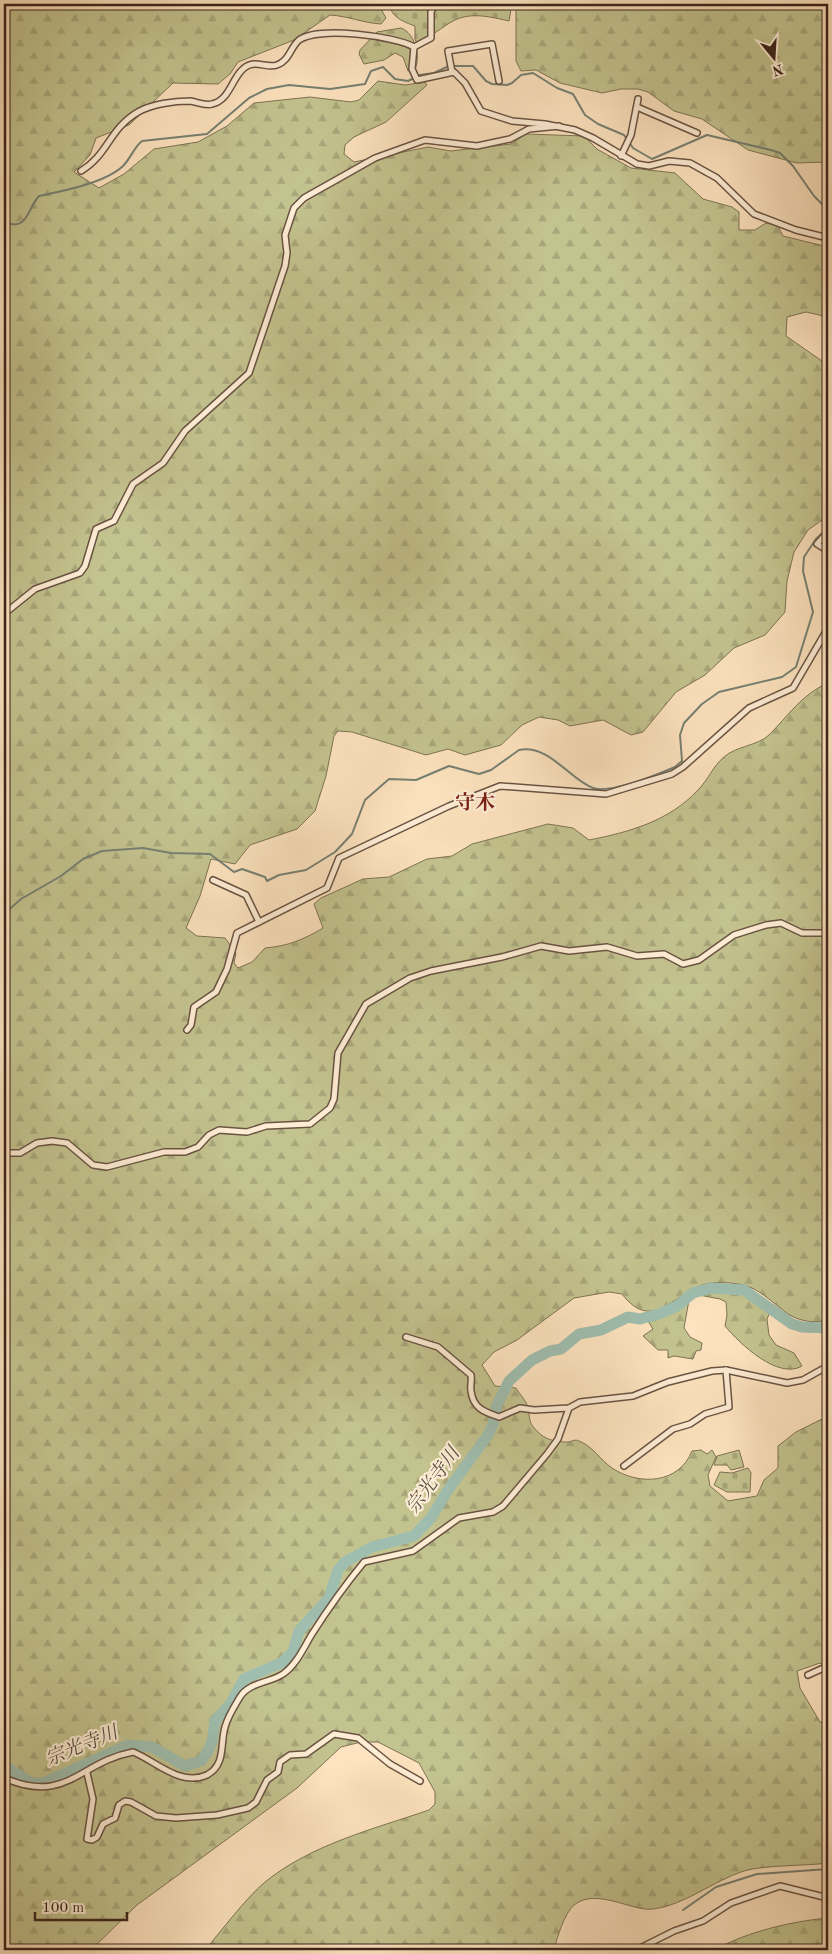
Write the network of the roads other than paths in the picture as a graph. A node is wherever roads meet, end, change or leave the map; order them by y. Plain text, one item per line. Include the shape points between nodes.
1 (435, 4) edge
2 (414, 47) junction
3 (452, 67) junction
4 (499, 81) dead end
5 (638, 99) dead end
6 (637, 107) junction
7 (559, 126) junction
8 (697, 134) dead end
9 (621, 156) junction
10 (81, 171) dead end
11 (828, 238) edge
12 (828, 532) edge
13 (828, 551) edge
14 (4, 614) edge
15 (828, 628) edge
16 (213, 880) dead end
17 (259, 922) junction
18 (828, 932) edge
19 (187, 1030) dead end
20 (4, 1153) edge
21 (406, 1337) dead end
22 (828, 1366) edge
23 (726, 1370) junction
24 (570, 1408) junction
25 (624, 1466) dead end
26 (827, 1669) edge
27 (808, 1675) dead end
28 (87, 1773) junction
29 (4, 1778) edge
30 (420, 1781) dead end
31 (828, 1898) edge
32 (641, 1950) edge

1 - 2 street via 431,12 431,38
2 - 3 street via 412,61 416,78
2 - 10 street via 403,41 343,32 299,40 285,62 274,66 251,64 242,70 222,100 211,105 191,101 166,103 139,111 109,138 101,156
3 - 4 street via 448,51 492,44
3 - 7 street via 481,111 512,121
5 - 6 street
6 - 8 street
6 - 9 street
7 - 9 street via 584,134
7 - 14 street via 529,129 510,139 477,146 423,140 375,158 297,204 286,231 285,266 249,373 185,431 163,463 133,484 117,518 96,529 80,573 35,590
9 - 11 street via 644,166 670,161 690,163 716,178 754,214
12 - 13 street via 817,544
15 - 17 street via 793,688 749,708 672,774 606,794 504,786 477,794 339,858 327,888
16 - 17 street via 246,895
17 - 19 street via 237,933 227,969 216,992 194,1007
18 - 20 street via 802,933 781,923 766,925 734,935 698,960 683,964 664,954 637,956 608,947 569,951 541,946 431,971 410,978 366,1004 338,1053 334,1098 330,1108 310,1124 266,1126 247,1132 219,1130 198,1147 185,1152 164,1152 107,1167 93,1165 66,1143 52,1141 20,1152
21 - 24 street via 438,1347 471,1375 474,1404 482,1411 499,1417 520,1408
22 - 23 street via 803,1380 787,1383
23 - 24 street via 694,1374 633,1396 580,1402
23 - 25 street via 729,1407 674,1429
24 - 28 street via 558,1439 504,1506 493,1512 459,1518 412,1551 364,1562 284,1674 242,1694 224,1729 221,1760 216,1769 192,1778 179,1776 133,1752 109,1757
26 - 27 street
28 - 29 street via 55,1786 41,1787 27,1787
28 - 30 street via 93,1799 86,1839 92,1840 104,1824 115,1818 119,1805 125,1801 156,1816 176,1818 217,1815 248,1808 256,1802 267,1780 278,1772 280,1762 290,1754 306,1754 334,1734 358,1738 390,1764
31 - 32 street via 780,1886 731,1903 703,1921 674,1931

